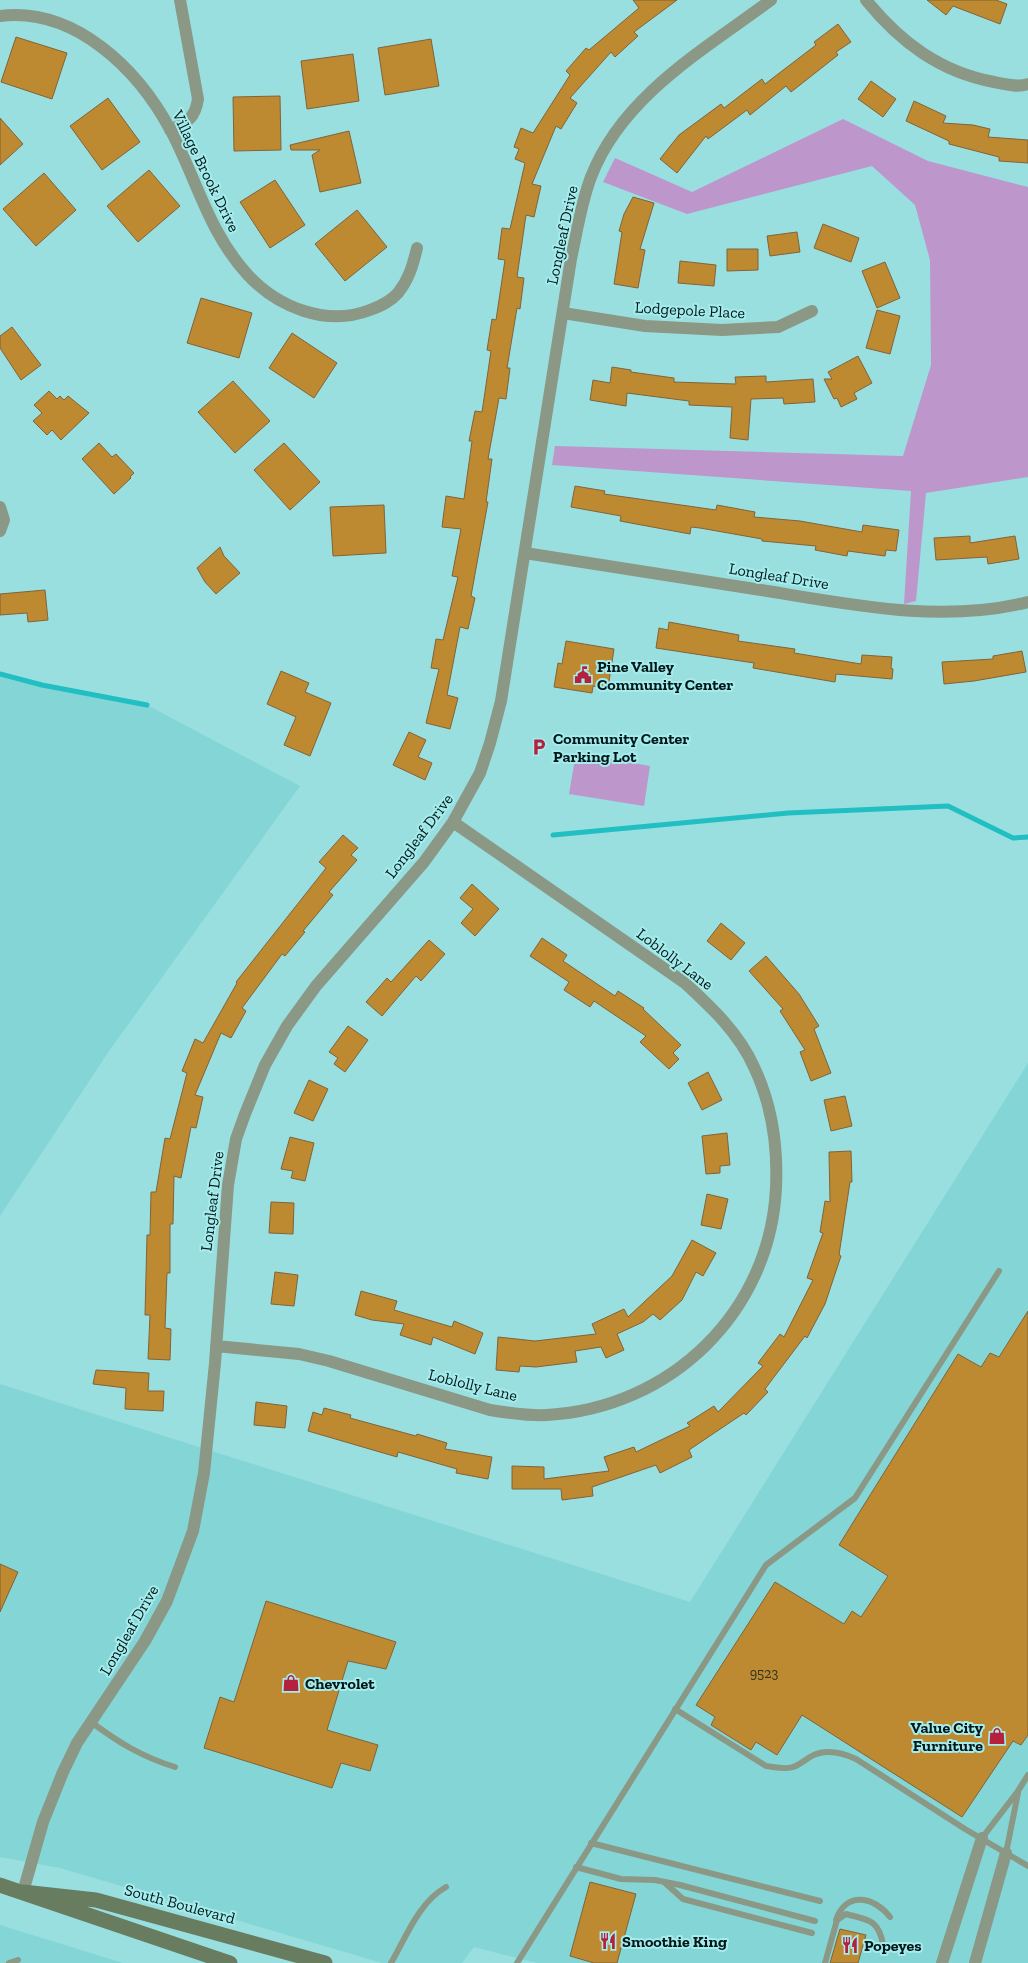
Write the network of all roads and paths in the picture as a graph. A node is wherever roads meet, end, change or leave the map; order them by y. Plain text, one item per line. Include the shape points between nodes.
1 (180, 0) edge
2 (771, 0) edge
3 (866, 0) edge
4 (0, 16) edge
5 (1028, 84) edge
6 (170, 130) junction
7 (416, 248) dead end
8 (812, 311) dead end
9 (563, 313) junction
10 (0, 507) edge
11 (0, 531) edge
12 (525, 553) junction
13 (1028, 602) edge
14 (453, 822) junction
15 (999, 1271) dead end
16 (216, 1346) junction
17 (675, 1709) junction
18 (91, 1722) junction
19 (175, 1767) dead end
20 (1028, 1775) edge
21 (1018, 1791) junction
22 (982, 1838) junction
23 (591, 1843) junction
24 (1006, 1853) junction
25 (1028, 1866) edge
26 (576, 1867) junction
27 (664, 1882) junction
28 (0, 1885) edge
29 (446, 1887) dead end
30 (23, 1892) junction
31 (820, 1901) dead end
32 (890, 1917) dead end
33 (815, 1921) dead end
34 (834, 1927) junction
35 (812, 1933) dead end
36 (882, 1944) dead end
37 (18, 1960) dead end
38 (9, 1963) edge
39 (230, 1963) edge
40 (325, 1963) edge
41 (391, 1963) edge
42 (516, 1963) edge
43 (824, 1963) edge
44 (942, 1963) edge
45 (975, 1963) edge

1 - 6 street via 198,100 193,115
2 - 9 street, Longleaf Drive via 672,73 622,123 591,177
3 - 5 street via 896,34 936,63 984,80 1009,85
4 - 6 street, Village Brook Drive via 27,14 52,20 76,29 97,43 142,88
6 - 7 street, Village Brook Drive via 215,230 246,274 285,304 318,315 340,316 363,313 384,305 399,292 409,276
8 - 9 street, Lodgepole Place via 778,327 722,330 645,326
9 - 12 street, Longleaf Drive
10 - 11 street via 4,520
12 - 13 street, Longleaf Drive via 880,609 977,610
12 - 14 street, Longleaf Drive via 501,701 490,743 480,773
14 - 16 street, Longleaf Drive via 424,862 316,986 287,1026 266,1065 236,1139 228,1185
14 - 16 street, Loblolly Lane via 685,983 733,1032 754,1064 766,1094 776,1141 775,1207 769,1239 758,1270 722,1329 699,1353 638,1393 586,1410 546,1415 490,1410 329,1360
15 - 17 lane via 855,1498 766,1565
16 - 18 street, Longleaf Drive via 204,1473 194,1531 167,1601 146,1641
17 - 22 lane via 766,1766 794,1767 814,1755 842,1753
17 - 23 lane
18 - 19 lane via 118,1742 150,1759
18 - 30 street, Longleaf Drive via 63,1772 43,1822
20 - 21 lane
21 - 22 lane
21 - 24 lane
22 - 24 lane
22 - 44 street
23 - 26 lane
23 - 31 lane
24 - 25 lane
24 - 45 street
26 - 27 lane via 621,1879
26 - 42 lane
27 - 33 lane
27 - 35 lane via 683,1899
28 - 30 main road, South Boulevard
29 - 41 lane via 423,1907
30 - 39 main road, South Boulevard
30 - 40 main road, South Boulevard via 96,1900
32 - 34 lane via 875,1904 858,1899 849,1901 842,1908
34 - 36 lane via 837,1920 846,1914 869,1920 880,1930
34 - 43 lane
37 - 38 lane

